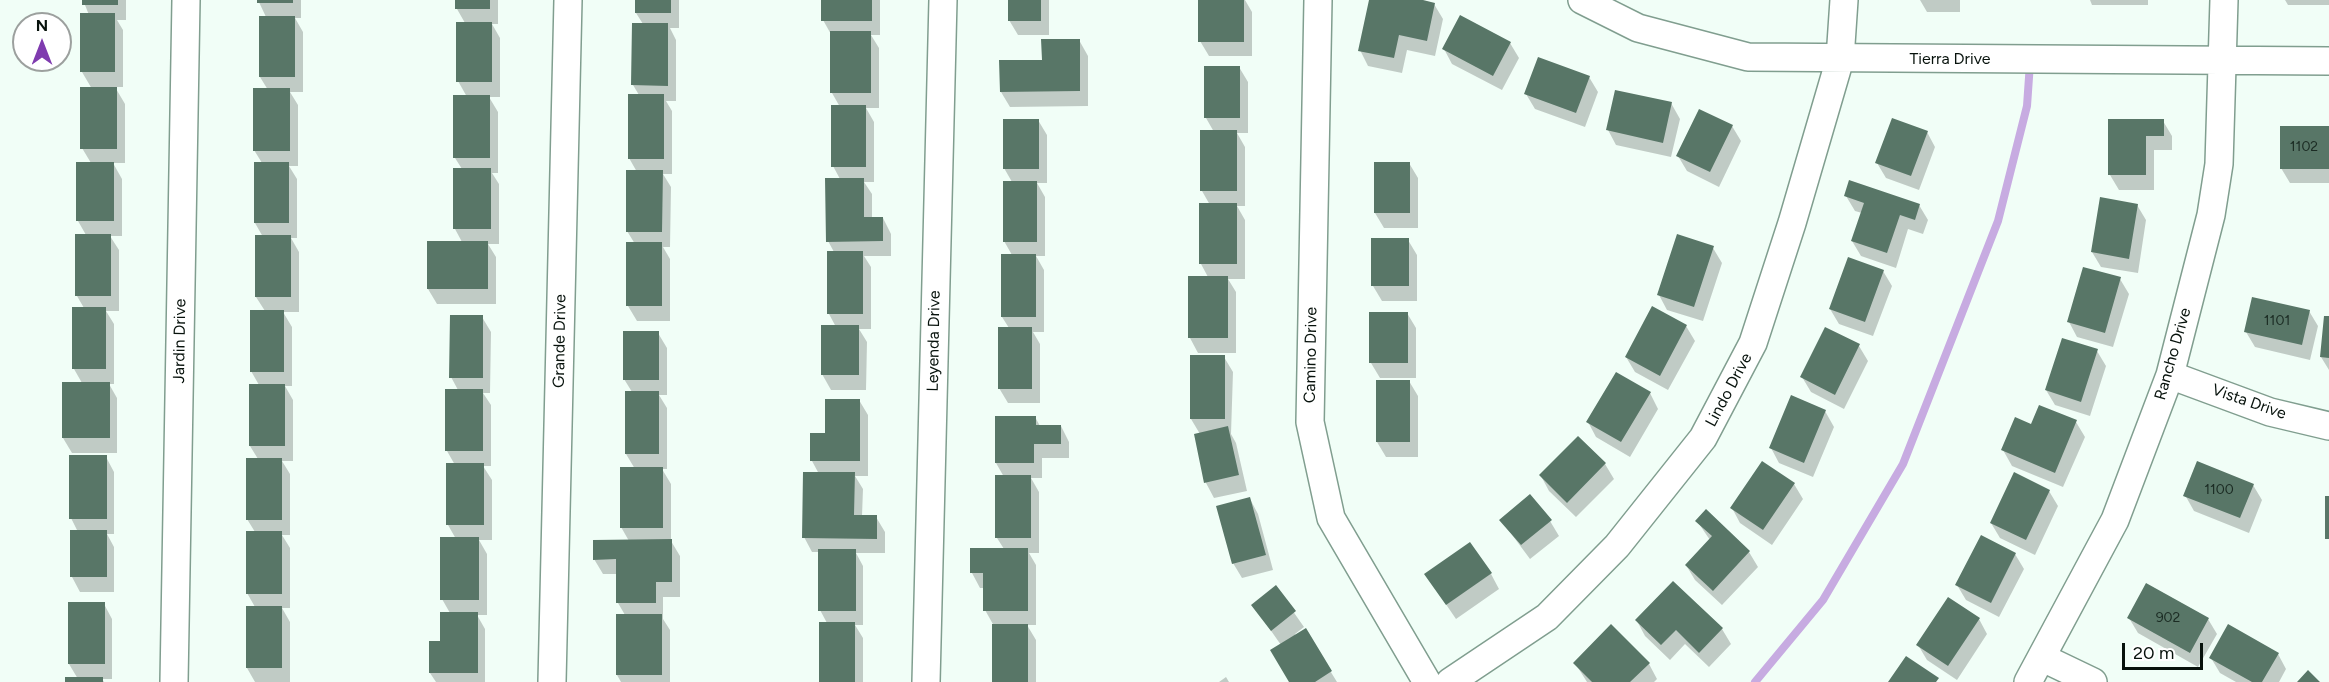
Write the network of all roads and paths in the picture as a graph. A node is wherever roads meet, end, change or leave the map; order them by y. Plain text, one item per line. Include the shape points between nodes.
1 (186, 0) edge
2 (568, 0) edge
3 (943, 0) edge
4 (1318, 0) edge
5 (1582, 0) edge
6 (1844, 0) edge
7 (2224, 0) edge
8 (1840, 59) junction
9 (2223, 60) junction
10 (2329, 61) edge
11 (2170, 375) junction
12 (2329, 426) edge
13 (2043, 658) junction
14 (174, 682) edge
15 (552, 682) edge
16 (926, 682) edge
17 (1427, 682) edge
18 (1450, 682) edge
19 (2028, 682) edge
20 (2093, 682) edge

1 - 14 street, Jardin Drive
2 - 15 street, Grande Drive
3 - 16 street, Leyenda Drive
4 - 17 street, Camino Drive via 1310,422 1331,518
5 - 8 street, Tierra Drive via 1638,28 1749,57
6 - 8 street, Lindo Drive
7 - 9 street, Rancho Drive
8 - 9 street, Tierra Drive
8 - 18 street, Lindo Drive via 1753,343 1703,438 1617,546 1547,617
9 - 10 street, Tierra Drive
9 - 11 street, Rancho Drive via 2219,164 2211,215
11 - 12 street, Vista Drive via 2270,411
11 - 13 street, Rancho Drive via 2115,520
13 - 19 street, Rancho Drive
13 - 20 street

